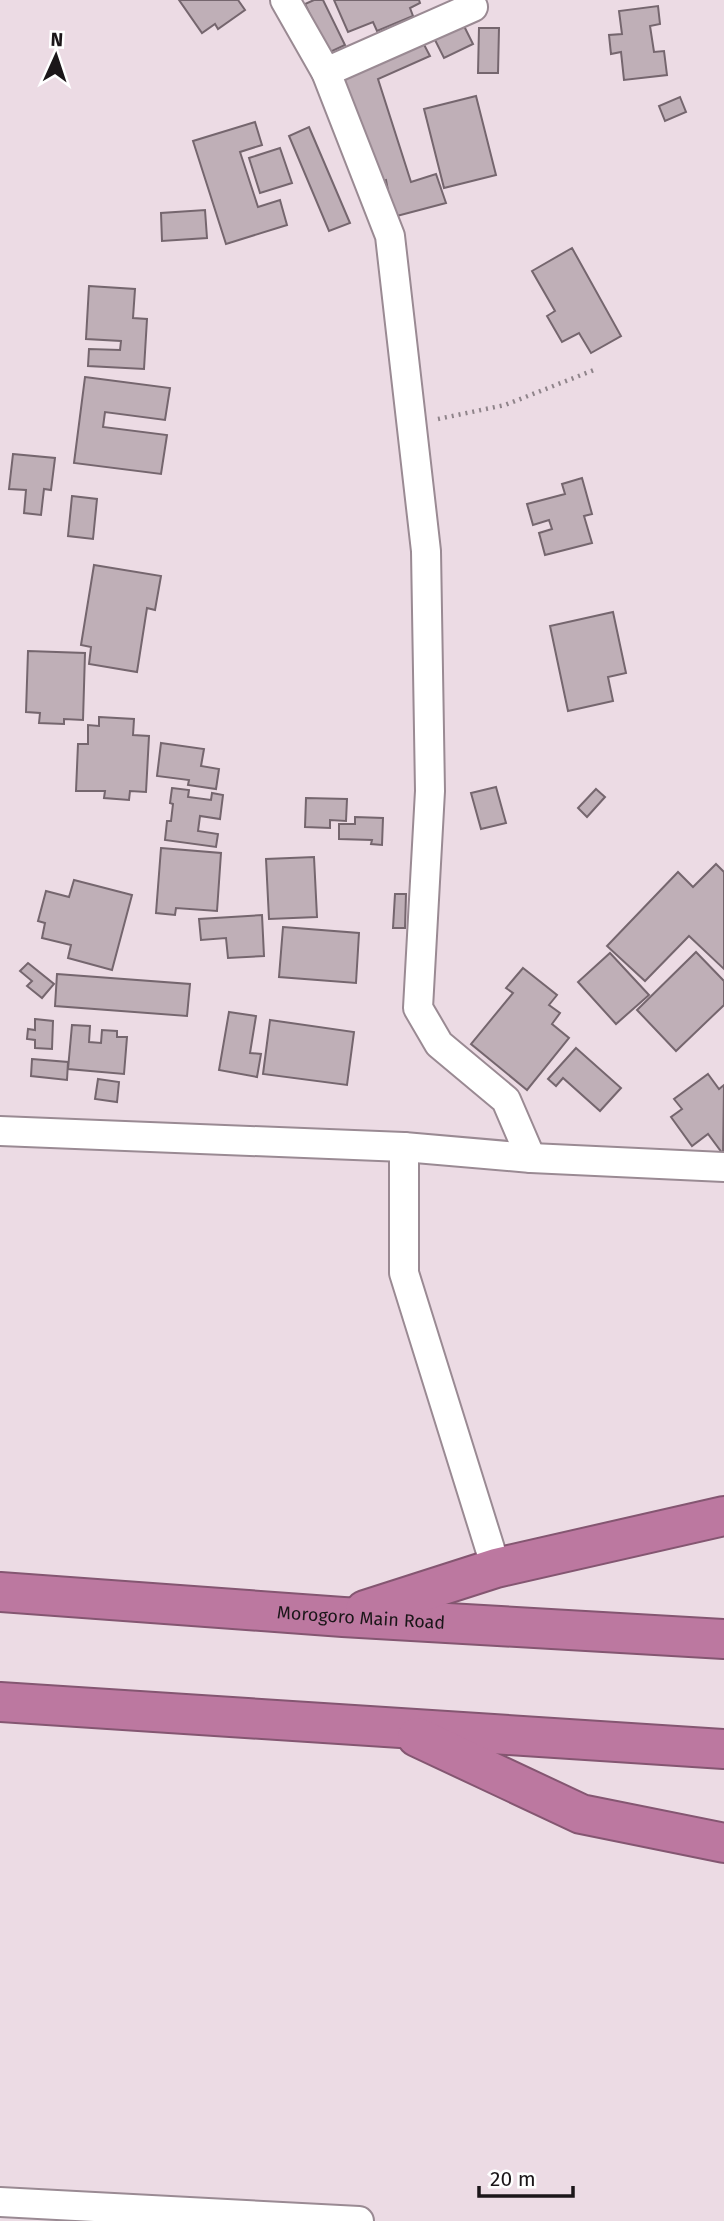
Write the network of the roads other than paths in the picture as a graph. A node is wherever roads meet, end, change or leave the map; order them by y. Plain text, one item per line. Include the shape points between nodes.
1 (285, 0) edge
2 (473, 7) dead end
3 (326, 72) junction
4 (0, 1131) edge
5 (404, 1147) junction
6 (531, 1158) junction
7 (724, 1167) edge
8 (724, 1516) edge
9 (496, 1568) junction
10 (0, 1592) edge
11 (343, 1617) junction
12 (724, 1639) edge
13 (0, 1702) edge
14 (398, 1728) junction
15 (724, 1749) edge
16 (724, 1843) edge
17 (0, 2203) edge
18 (359, 2221) edge

1 - 3 street
2 - 3 street
3 - 6 street via 390,236 426,551 430,791 418,1008 439,1044 506,1100
4 - 5 street
5 - 6 street
5 - 9 street via 404,1273
6 - 7 street
8 - 9 highway
9 - 11 highway
10 - 11 highway, Morogoro Main Road
11 - 12 highway, Morogoro Main Road
13 - 14 highway
14 - 15 highway
14 - 16 highway via 581,1814
17 - 18 street

